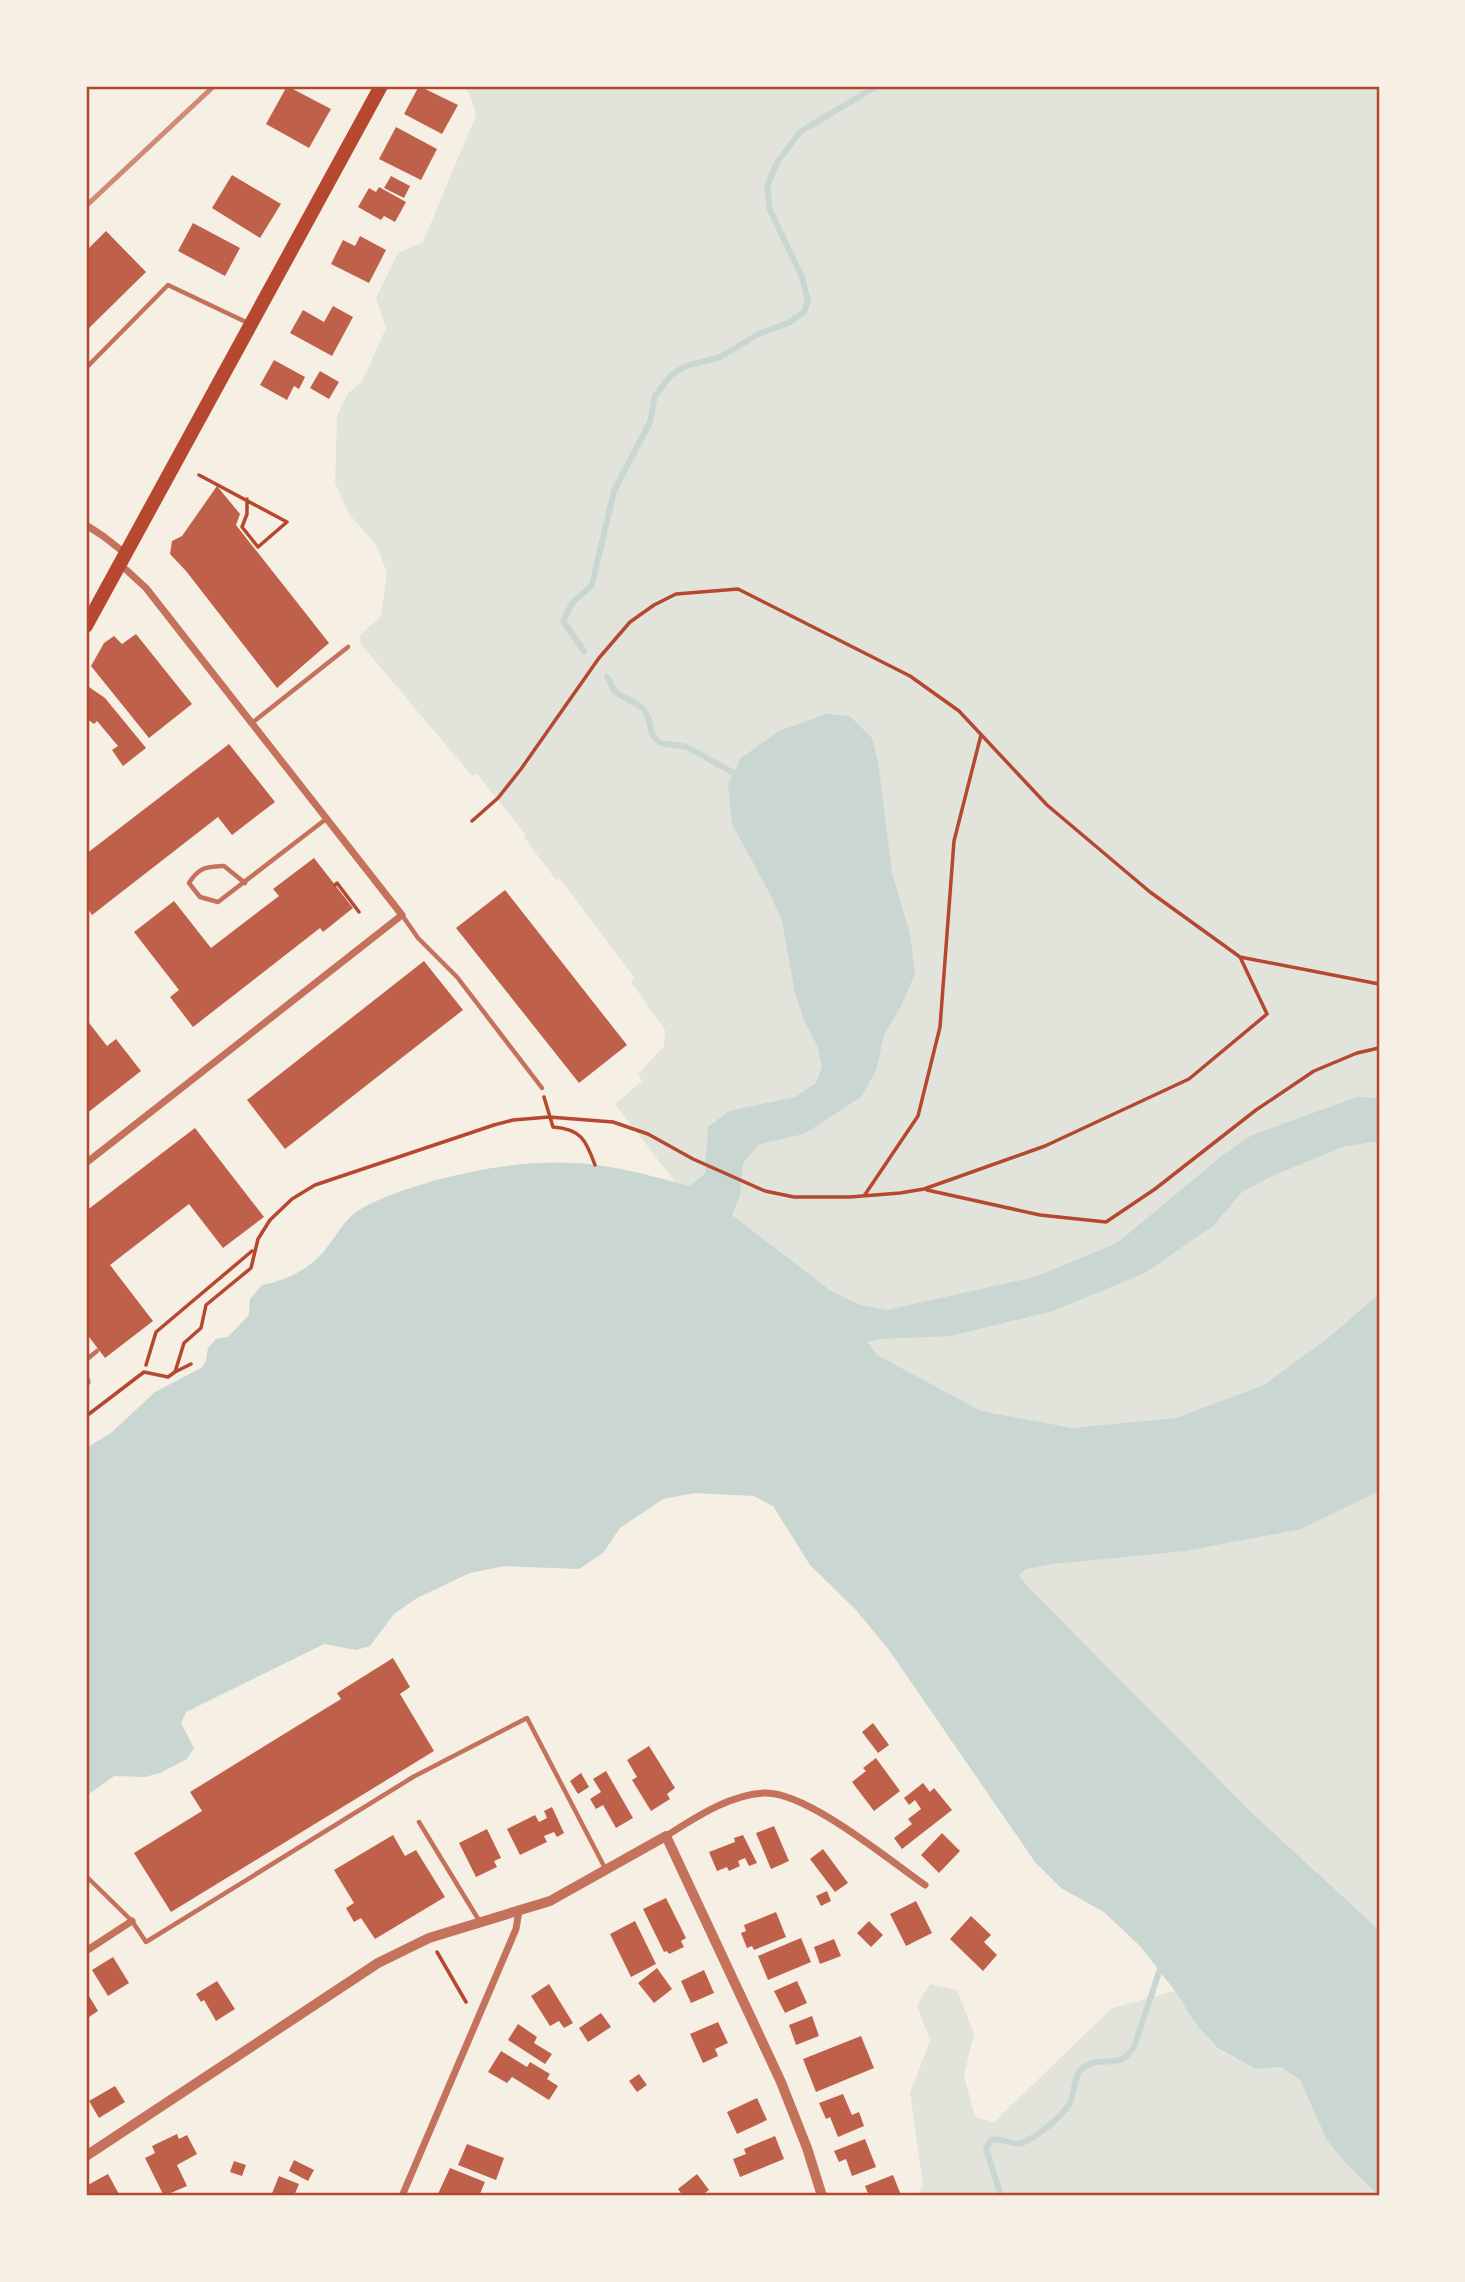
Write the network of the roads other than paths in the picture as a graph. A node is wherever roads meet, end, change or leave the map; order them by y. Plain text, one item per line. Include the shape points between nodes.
1 (381, 86) edge
2 (250, 324) junction
3 (86, 368) edge
4 (86, 525) edge
5 (123, 560) junction
6 (86, 626) edge
7 (348, 647) dead end
8 (252, 723) junction
9 (327, 818) junction
10 (245, 883) junction
11 (401, 915) junction
12 (542, 1088) road end
13 (86, 1163) edge
14 (97, 1351) dead end
15 (86, 1360) edge
16 (419, 1822) dead end
17 (666, 1836) junction
18 (606, 1870) junction
19 (86, 1876) edge
20 (925, 1885) dead end
21 (519, 1911) junction
22 (132, 1921) junction
23 (481, 1923) junction
24 (86, 1951) edge
25 (86, 2157) edge
26 (402, 2196) edge
27 (822, 2196) edge

1 - 2 main road
2 - 3 lane via 168,285
2 - 5 main road
4 - 5 street
5 - 6 main road
5 - 8 street
7 - 8 lane
8 - 9 street
9 - 10 lane
9 - 11 street
10 - 10 lane via 218,902 200,897 189,883 196,872 225,866
11 - 12 lane via 457,977
11 - 13 street
14 - 15 lane
16 - 23 lane
17 - 18 street
17 - 20 street via 738,1798 781,1795 819,1812
17 - 27 street via 781,2082
18 - 21 street via 550,1901
18 - 22 lane via 527,1718 413,1777 146,1942
19 - 22 lane
21 - 23 street
21 - 26 street via 516,1929
22 - 24 street
23 - 25 street via 429,1938 378,1963

